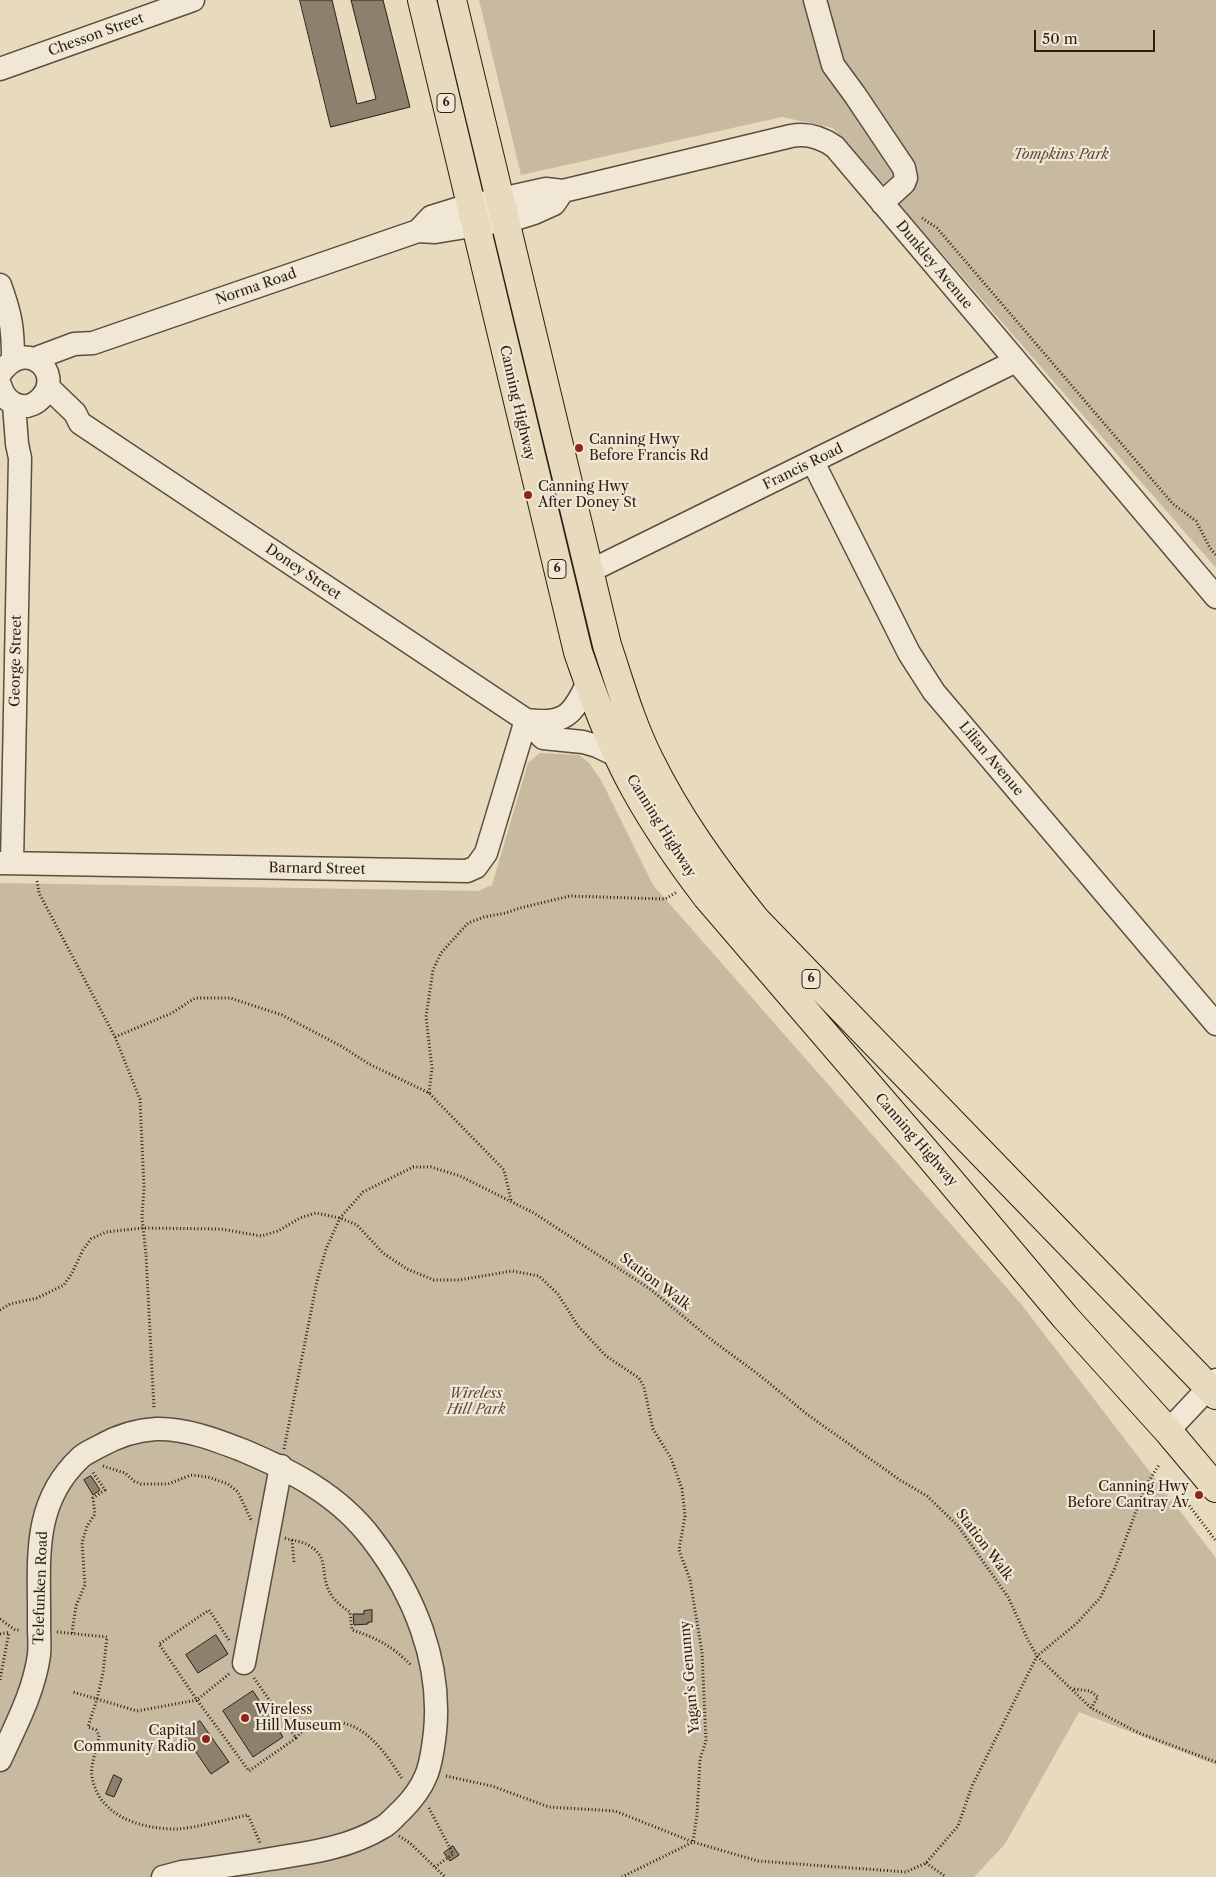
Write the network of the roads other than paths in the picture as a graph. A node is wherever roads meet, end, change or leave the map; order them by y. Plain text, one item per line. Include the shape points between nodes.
1 (193, 0) edge
2 (422, 0) edge
3 (452, 0) edge
4 (815, 0) edge
5 (0, 69) edge
6 (882, 204) junction
7 (502, 210) junction
8 (473, 216) junction
9 (0, 284) edge
10 (93, 343) junction
11 (1016, 361) junction
12 (19, 363) edge
13 (23, 395) edge
14 (813, 462) junction
15 (588, 572) junction
16 (1216, 597) edge
17 (588, 682) junction
18 (526, 720) junction
19 (618, 756) junction
20 (6, 863) edge
21 (1216, 1024) edge
22 (1214, 1388) edge
23 (1168, 1431) junction
24 (281, 1466) junction
25 (1216, 1488) edge
26 (244, 1663) road end
27 (0, 1760) edge
28 (163, 1877) edge

1 - 5 street, Chesson Street
2 - 8 highway, Canning Highway / 6
3 - 7 highway, Canning Highway / 6
4 - 6 street via 833,65 904,168 904,183
6 - 7 street, Dunkley Avenue via 835,147 821,138 798,135 563,192 546,189
6 - 11 street, Dunkley Avenue
7 - 8 street, Norma Road
7 - 15 highway, Canning Highway / 6
8 - 10 street, Norma Road via 432,218 418,231
8 - 17 highway, Canning Highway / 6 via 578,652
9 - 12 street via 16,321
10 - 12 street, Norma Road via 74,344
10 - 13 street, Norma Road
11 - 14 street, Francis Road
11 - 16 street, Dunkley Avenue
12 - 13 street, Doney Street via 42,365
13 - 18 street, Doney Street via 75,413 80,424
13 - 20 street, George Street via 17,444 20,458
14 - 15 street, Francis Road
14 - 21 street, Lilian Avenue via 909,653 934,692
15 - 22 highway, Canning Highway / 6 via 607,645 645,751 675,808 712,865 756,920 821,990
17 - 18 street, Doney Street via 573,710 559,720 545,723
17 - 19 highway, Canning Highway / 6
18 - 19 street, Doney Street via 543,738 582,742
18 - 20 street, Barnard Street via 486,853 476,867 467,871
19 - 23 highway, Canning Highway / 6 via 661,832 707,897 1065,1317
22 - 23 street
23 - 25 highway, Canning Highway / 6
24 - 26 street
24 - 27 street, Telefunken Road via 219,1441 157,1429 134,1432 108,1441 81,1456 62,1478 47,1507 40,1535 39,1655 30,1692
24 - 28 street, Telefunken Road via 338,1502 371,1537 413,1606 430,1652 435,1691 436,1719 428,1772 385,1826 347,1845

